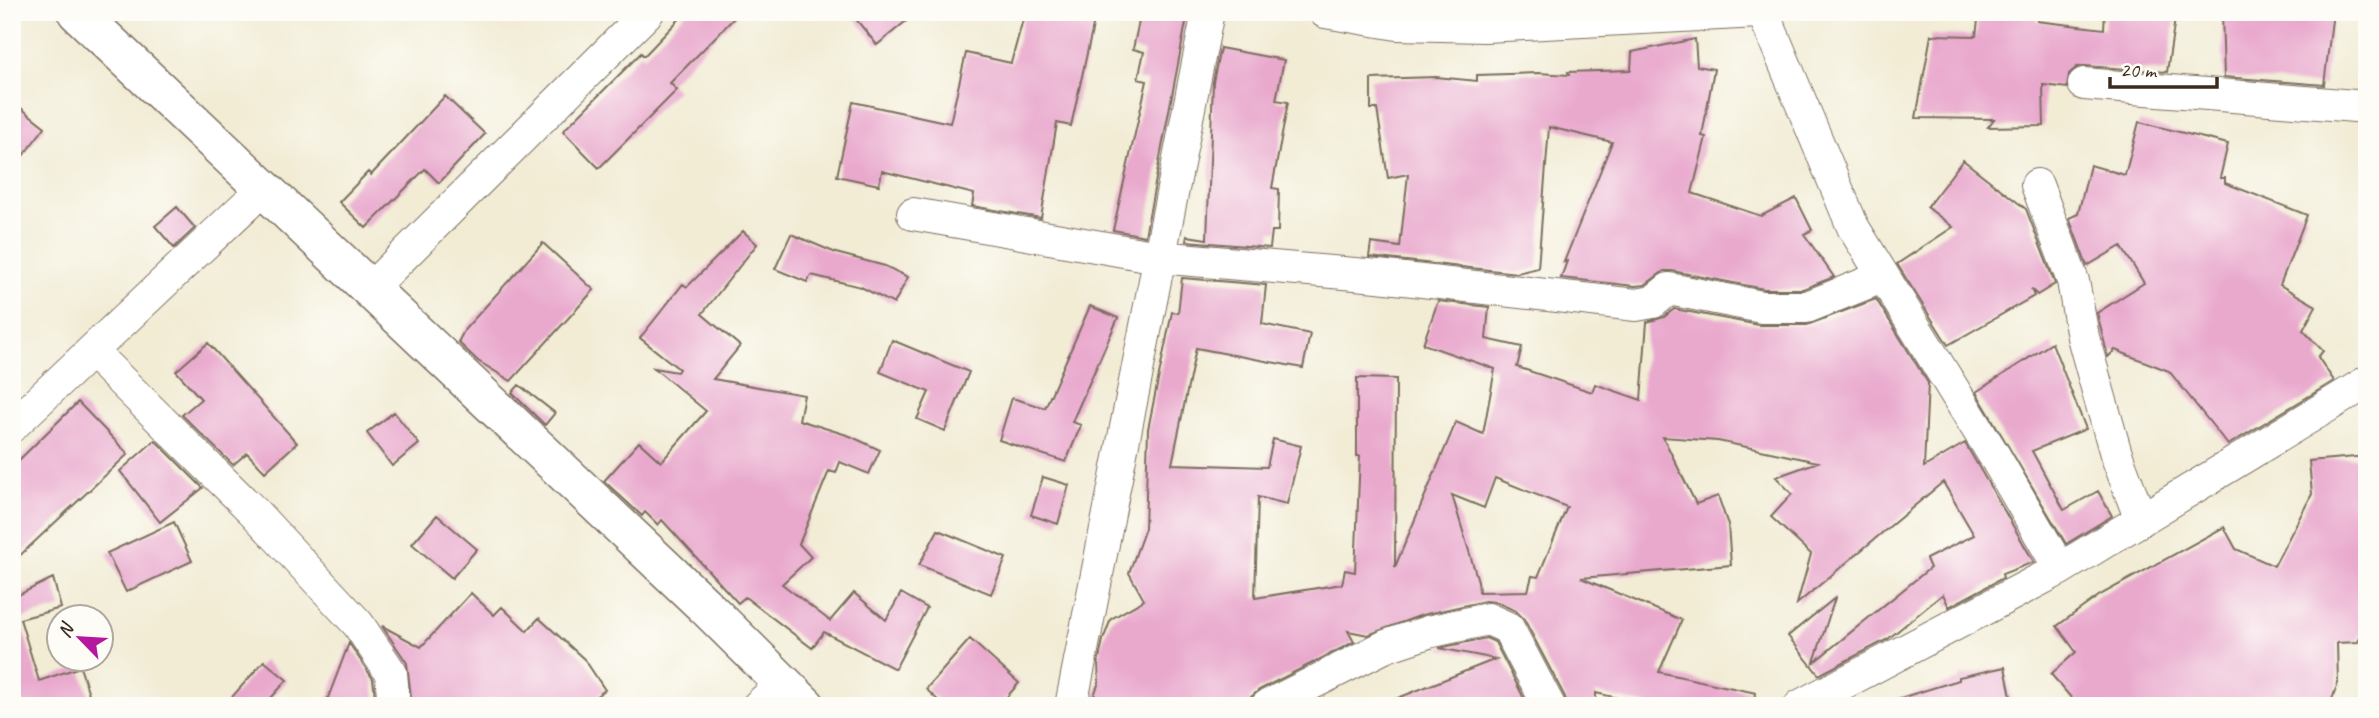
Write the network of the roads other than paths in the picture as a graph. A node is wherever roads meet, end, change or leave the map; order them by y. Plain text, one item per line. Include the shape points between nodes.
1 (77, 12) edge
2 (648, 12) edge
3 (1208, 12) edge
4 (1325, 12) edge
5 (1761, 12) edge
6 (2084, 84) dead end
7 (2367, 107) edge
8 (2037, 185) dead end
9 (263, 189) junction
10 (913, 214) dead end
11 (1158, 257) junction
12 (1882, 276) junction
13 (370, 289) junction
14 (92, 352) junction
15 (2367, 382) edge
16 (12, 426) edge
17 (2141, 520) junction
18 (2060, 569) junction
19 (783, 698) edge
20 (394, 706) edge
21 (1071, 706) edge
22 (1267, 706) edge
23 (1549, 706) edge
24 (1800, 706) edge

1 - 9 street
2 - 13 street
3 - 11 street
4 - 5 street via 1397,24 1485,26
5 - 12 street via 1853,227
6 - 7 street
8 - 17 street via 2073,281 2096,384
9 - 13 street
9 - 14 street
10 - 11 street
11 - 12 street via 1636,305 1653,302 1669,289 1762,307 1807,307
11 - 21 street
12 - 18 street
13 - 19 street
14 - 16 street
14 - 20 street via 254,512 358,624 391,673
15 - 17 street
17 - 18 street
18 - 24 street
22 - 23 street via 1386,646 1488,619 1507,628

